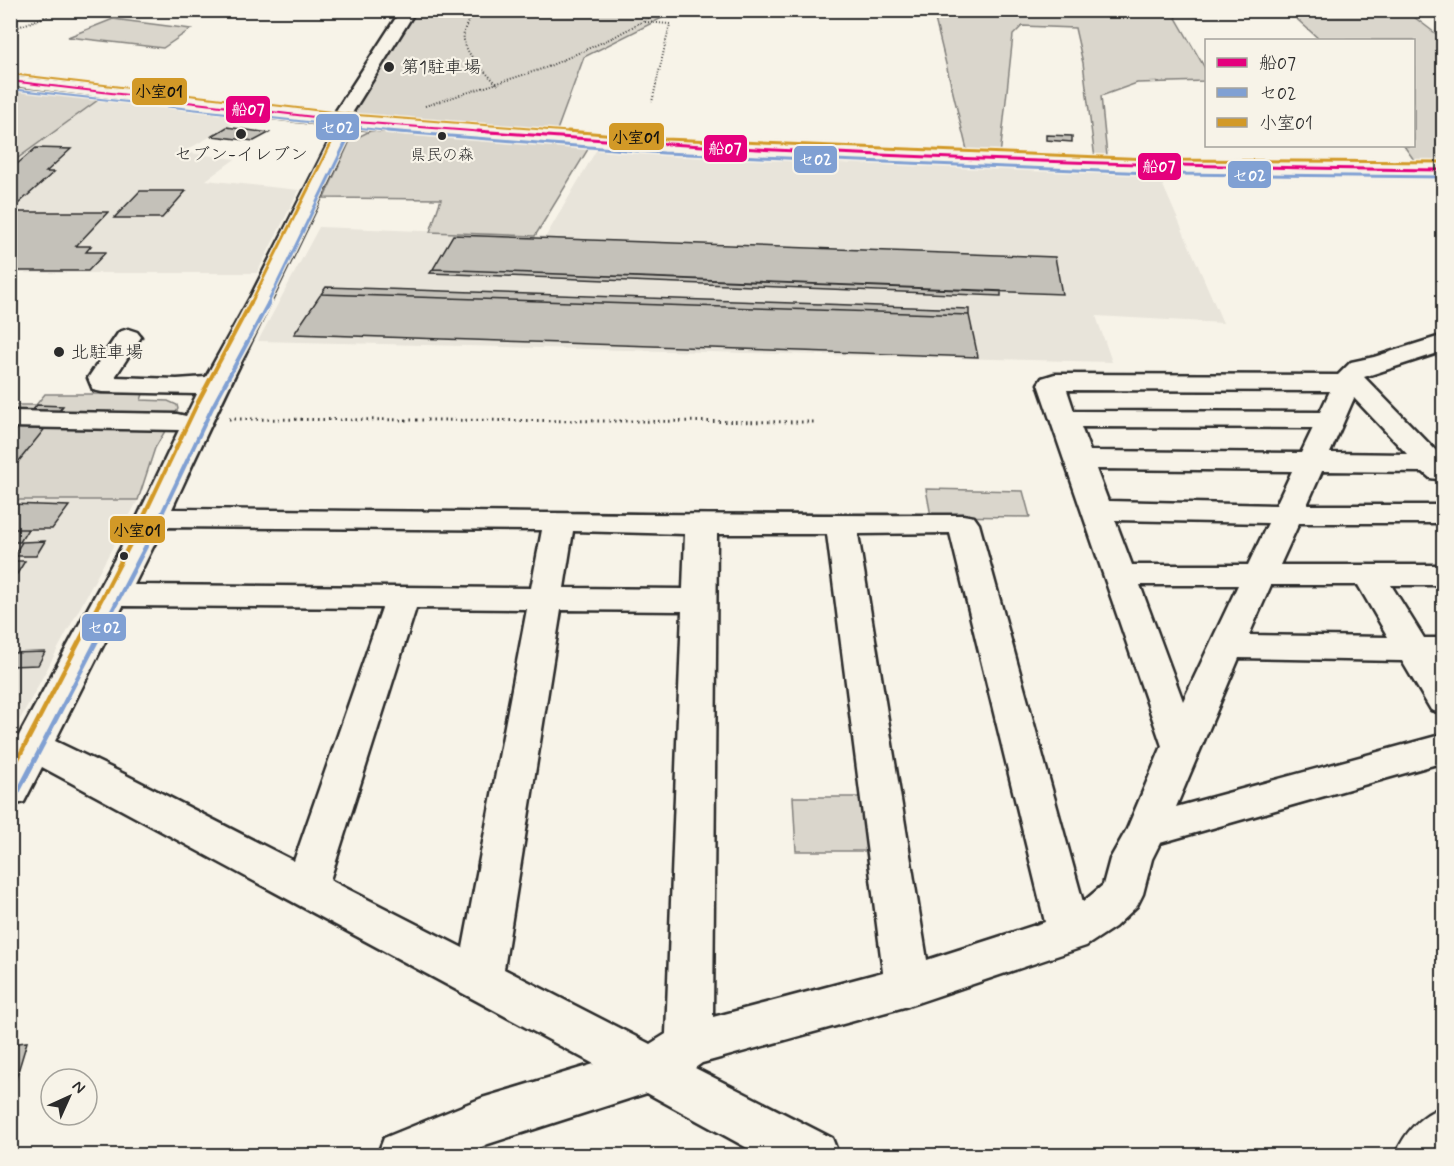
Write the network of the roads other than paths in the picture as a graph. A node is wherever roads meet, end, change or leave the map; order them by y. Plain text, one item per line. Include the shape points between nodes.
1 (409, 10) edge
2 (10, 81) edge
3 (347, 121) junction
4 (1443, 170) edge
5 (128, 337) dead end
6 (1443, 342) edge
7 (1349, 380) junction
8 (1163, 382) junction
9 (215, 385) junction
10 (10, 419) edge
11 (1064, 419) junction
12 (188, 420) junction
13 (1180, 420) junction
14 (1330, 420) junction
15 (1078, 460) junction
16 (1200, 461) junction
17 (1311, 463) junction
18 (1437, 469) edge
19 (1095, 510) junction
20 (1288, 514) junction
21 (1443, 514) edge
22 (152, 518) junction
23 (559, 522) junction
24 (841, 523) junction
25 (701, 525) junction
26 (1118, 574) junction
27 (1260, 574) junction
28 (1368, 574) junction
29 (1443, 575) edge
30 (112, 595) junction
31 (404, 596) junction
32 (546, 598) junction
33 (700, 600) junction
34 (1226, 646) junction
35 (1427, 649) edge
36 (1443, 700) edge
37 (1181, 746) junction
38 (1443, 748) edge
39 (29, 753) junction
40 (10, 791) edge
41 (1146, 831) junction
42 (306, 887) junction
43 (1070, 933) junction
44 (480, 978) junction
45 (908, 986) junction
46 (671, 1057) junction
47 (1443, 1130) edge
48 (402, 1155) edge
49 (814, 1155) edge
50 (1420, 1155) edge

1 - 3 street
2 - 3 street
3 - 4 street via 730,149 1163,167
3 - 9 street via 279,265
5 - 9 street via 101,378 102,384
6 - 7 street via 1360,368
7 - 8 street
7 - 14 street
7 - 18 street
8 - 11 street via 1055,381 1051,384
8 - 13 street
9 - 12 street
10 - 12 street
11 - 13 street
11 - 15 street
12 - 22 street
13 - 14 street
13 - 16 street
14 - 17 street
15 - 16 street
15 - 19 street
16 - 17 street
17 - 18 street
17 - 20 street
19 - 20 street
19 - 26 street
20 - 21 street
20 - 27 street
22 - 23 street
22 - 30 street
23 - 25 street
23 - 32 street
24 - 25 street
24 - 43 street via 963,524
24 - 45 street
25 - 33 street
26 - 27 street
26 - 37 street
27 - 28 street
27 - 34 street
28 - 29 street
28 - 35 street
30 - 31 street
30 - 39 street
31 - 32 street
31 - 42 street
32 - 33 street
32 - 44 street
33 - 46 street
34 - 35 street
34 - 37 street
35 - 36 street
37 - 41 street
38 - 41 street
39 - 40 street
39 - 42 street via 48,753
41 - 43 street via 1131,859 1122,894
42 - 44 street
43 - 45 street
44 - 46 street
45 - 46 street
46 - 48 street via 482,1122
46 - 49 street
47 - 50 street

